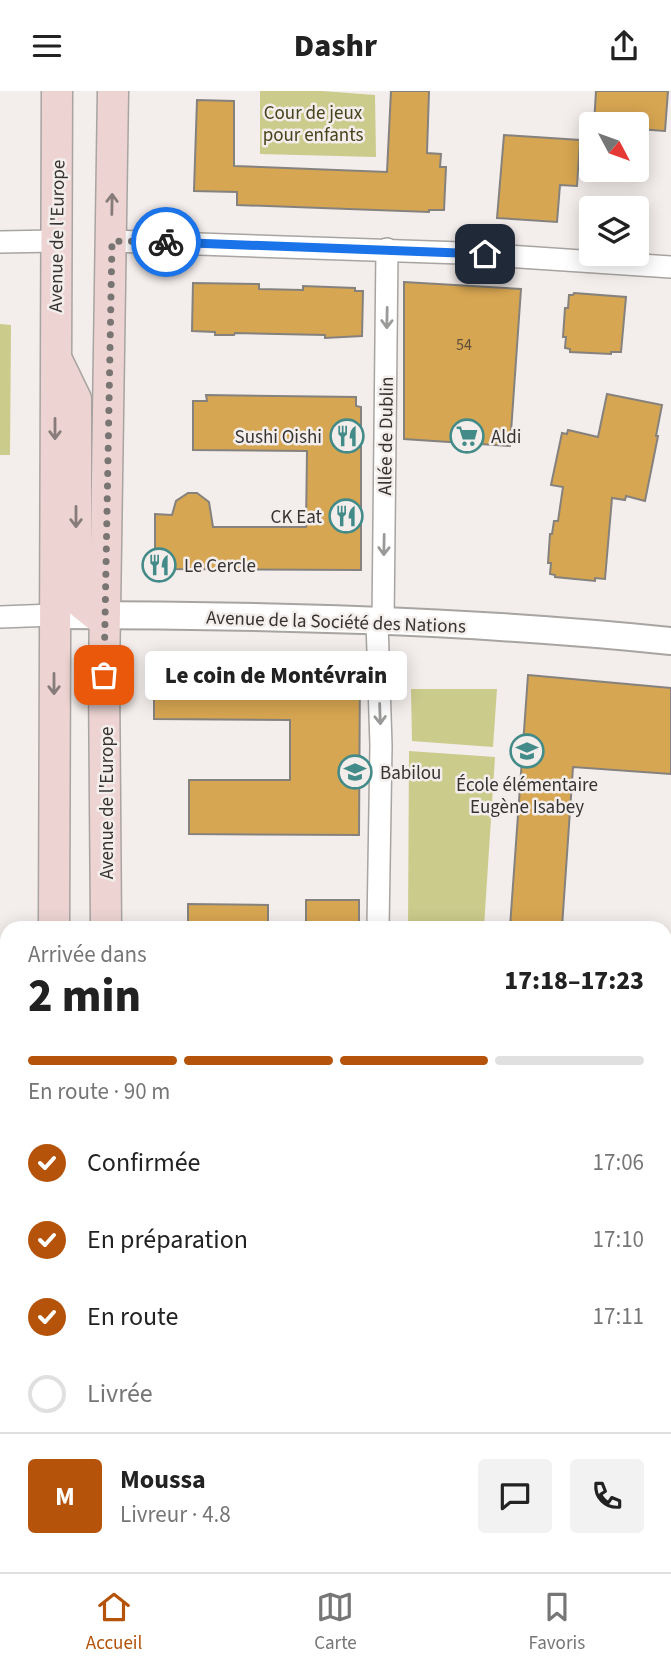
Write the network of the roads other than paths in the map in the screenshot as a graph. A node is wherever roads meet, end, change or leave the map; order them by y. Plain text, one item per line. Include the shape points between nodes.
1 (57, 91) edge
2 (113, 91) edge
3 (55, 241) junction
4 (112, 241) junction
5 (0, 242) edge
6 (387, 249) junction
7 (671, 267) edge
8 (55, 355) junction
9 (82, 615) junction
10 (0, 617) edge
11 (380, 622) junction
12 (671, 641) edge
13 (55, 921) edge
14 (106, 921) edge
15 (378, 921) edge

1 - 3 main road, Avenue de l'Europe
4 -> 2 main road, Avenue de l'Europe
3 - 5 street
3 - 8 main road, Avenue de l'Europe
4 - 6 street
4 - 9 main road, Avenue de l'Europe
6 - 7 street
6 -> 11 street, Allée de Dublin
8 -> 9 main road, Avenue de l'Europe
8 -> 9 main road via 76,399 76,600
9 - 10 street, Avenue de la Société des Nations
9 - 11 street, Avenue de la Société des Nations
9 -> 13 main road, Avenue de l'Europe
9 - 14 main road, Avenue de l'Europe via 106,876
11 - 12 street, Avenue de la Société des Nations
11 -> 15 street, Allée de Dublin

